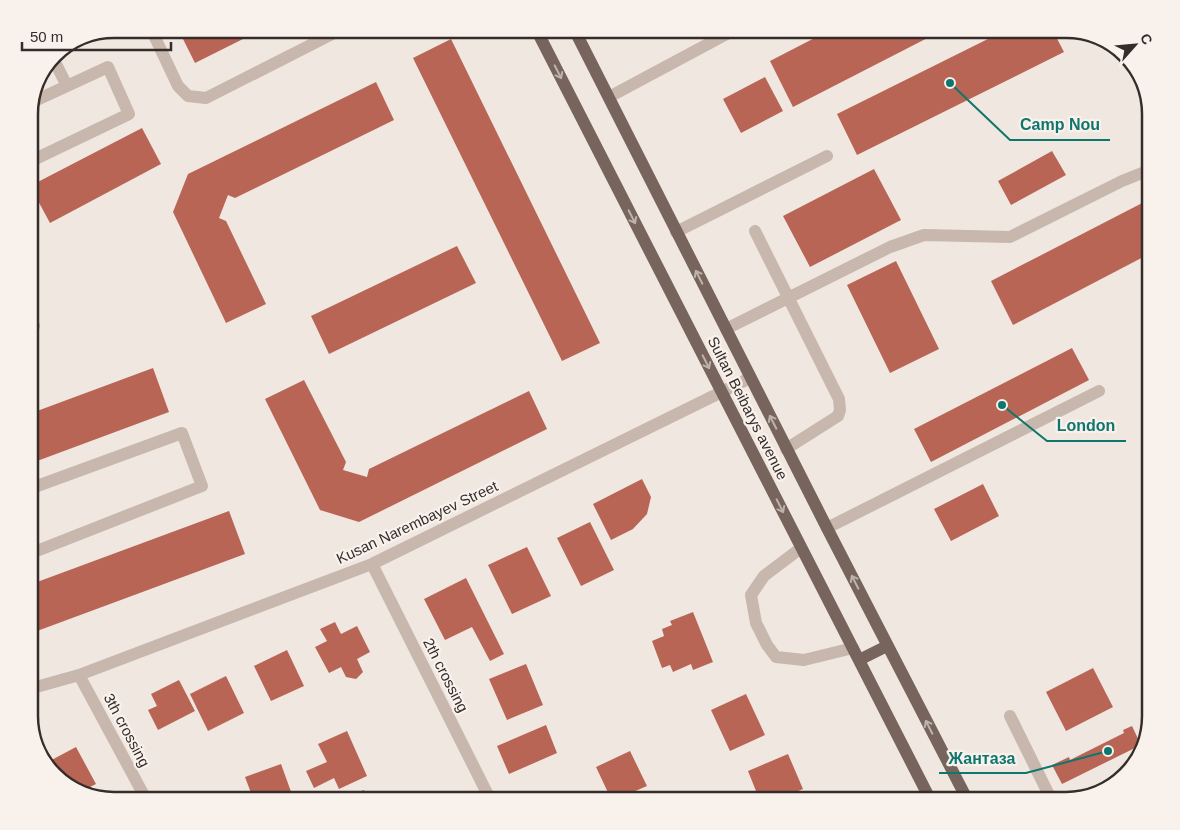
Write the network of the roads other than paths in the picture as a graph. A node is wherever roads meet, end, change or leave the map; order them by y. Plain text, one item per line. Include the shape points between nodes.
1 (155, 38) edge
2 (324, 38) edge
3 (541, 38) edge
4 (578, 38) edge
5 (719, 38) edge
6 (56, 64) edge
7 (67, 86) junction
8 (608, 97) junction
9 (39, 99) edge
10 (828, 156) dead end
11 (38, 158) edge
12 (1142, 173) edge
13 (755, 230) dead end
14 (676, 232) junction
15 (788, 298) junction
16 (726, 329) junction
17 (750, 378) junction
18 (1099, 391) dead end
19 (722, 392) junction
20 (786, 449) junction
21 (38, 486) edge
22 (827, 528) junction
23 (801, 548) junction
24 (38, 550) edge
25 (372, 564) junction
26 (888, 646) junction
27 (853, 648) junction
28 (859, 660) junction
29 (79, 674) junction
30 (38, 686) edge
31 (1010, 716) dead end
32 (142, 792) edge
33 (487, 792) edge
34 (926, 792) edge
35 (963, 792) edge
36 (1048, 792) edge

1 - 2 street via 178,86 188,96 206,98
3 -> 19 main road, Sultan Beibarys avenue
4 - 8 main road, Sultan Beibarys avenue
5 - 8 street
6 - 7 street
7 - 9 street
7 - 11 street via 108,67 129,114
8 - 14 main road, Sultan Beibarys avenue
10 - 14 street
12 - 15 street via 1010,237 924,236 890,248
13 - 15 street
16 -> 14 main road, Sultan Beibarys avenue
15 - 16 street
15 - 20 street via 839,399 840,410 838,416
16 - 17 main road, Sultan Beibarys avenue
17 - 19 street, Kusan Narembayev Street
20 -> 17 main road, Sultan Beibarys avenue
18 - 22 street
19 -> 23 main road, Sultan Beibarys avenue
19 - 25 street, Kusan Narembayev Street
20 - 22 main road, Sultan Beibarys avenue
21 - 24 street via 182,433 202,486
26 -> 22 main road, Sultan Beibarys avenue
23 - 27 main road, Sultan Beibarys avenue
23 - 27 street via 764,576 751,596 756,624 776,658 804,660
25 - 29 street, Kusan Narembayev Street
25 - 33 street, 2th crossing
26 - 28 main road
35 -> 26 main road, Sultan Beibarys avenue
27 - 28 main road, Sultan Beibarys avenue
28 - 34 main road, Sultan Beibarys avenue
29 - 30 street, Kusan Narembayev Street
29 - 32 street, 3th crossing
31 - 36 street

